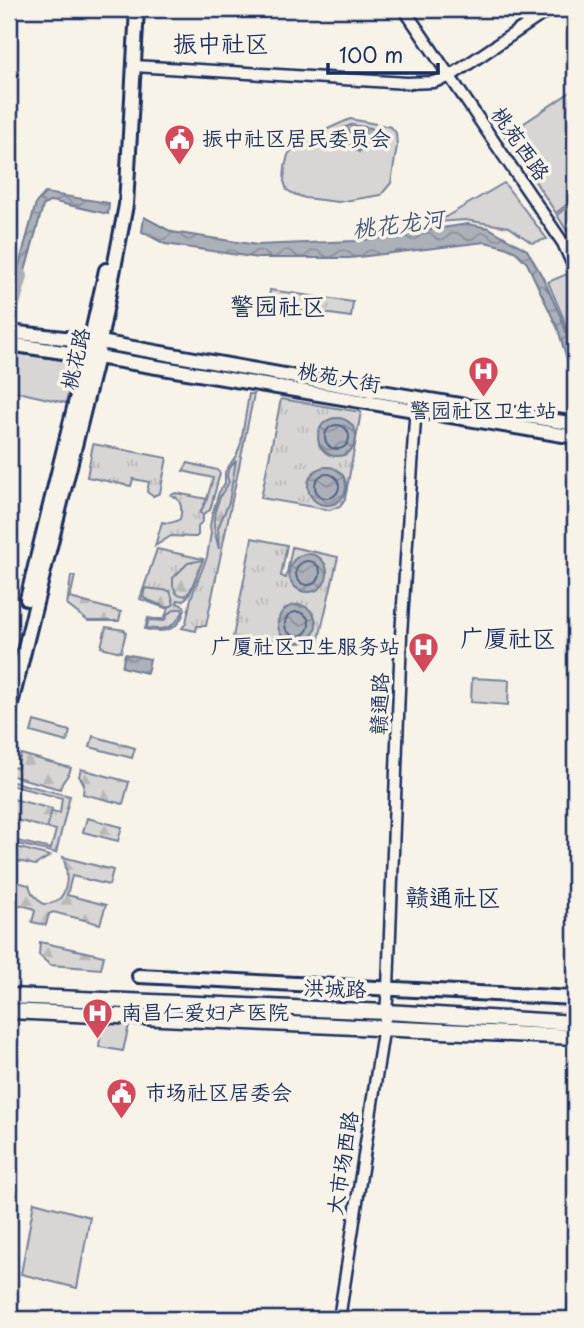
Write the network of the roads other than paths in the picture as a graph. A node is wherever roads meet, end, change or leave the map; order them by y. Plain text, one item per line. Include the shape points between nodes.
1 (135, 9) edge
2 (404, 9) edge
3 (550, 9) edge
4 (134, 66) junction
5 (449, 77) junction
6 (575, 270) edge
7 (9, 332) edge
8 (32, 341) junction
9 (95, 342) junction
10 (9, 344) edge
11 (92, 356) junction
12 (416, 404) junction
13 (571, 430) edge
14 (9, 675) edge
15 (9, 712) edge
16 (139, 976) dead end
17 (388, 988) junction
18 (14, 995) edge
19 (575, 998) edge
20 (9, 1011) edge
21 (386, 1012) junction
22 (575, 1023) edge
23 (383, 1029) junction
24 (575, 1037) edge
25 (575, 1299) edge
26 (339, 1319) edge
27 (574, 1319) edge

1 - 4 main road, 桃花路
1 - 9 main road, 桃花路 via 121,192
2 - 5 street, 桃苑西路
3 - 5 street
4 - 5 street via 407,83
4 - 9 main road, 桃花路 via 126,205
5 - 6 street, 桃苑西路 via 550,222
7 - 8 main road
8 - 9 main road, 桃苑大街
8 - 10 main road
8 - 11 main road, 桃苑大街
9 - 11 main road, 桃花路
9 - 12 main road, 桃苑大街
11 - 12 main road, 桃苑大街
11 - 14 main road, 桃花路
11 - 15 main road, 桃花路
12 - 13 main road, 桃苑大街
12 - 17 street, 赣通路 via 401,635
16 - 17 main road
17 - 19 main road
17 - 21 street, 赣通路
18 - 21 highway, 洪城路
20 - 23 highway, 洪城路
21 - 22 highway, 洪城路
21 - 23 street, 大市场西路
23 - 24 highway, 洪城路
23 - 26 street, 大市场西路
25 - 27 street

